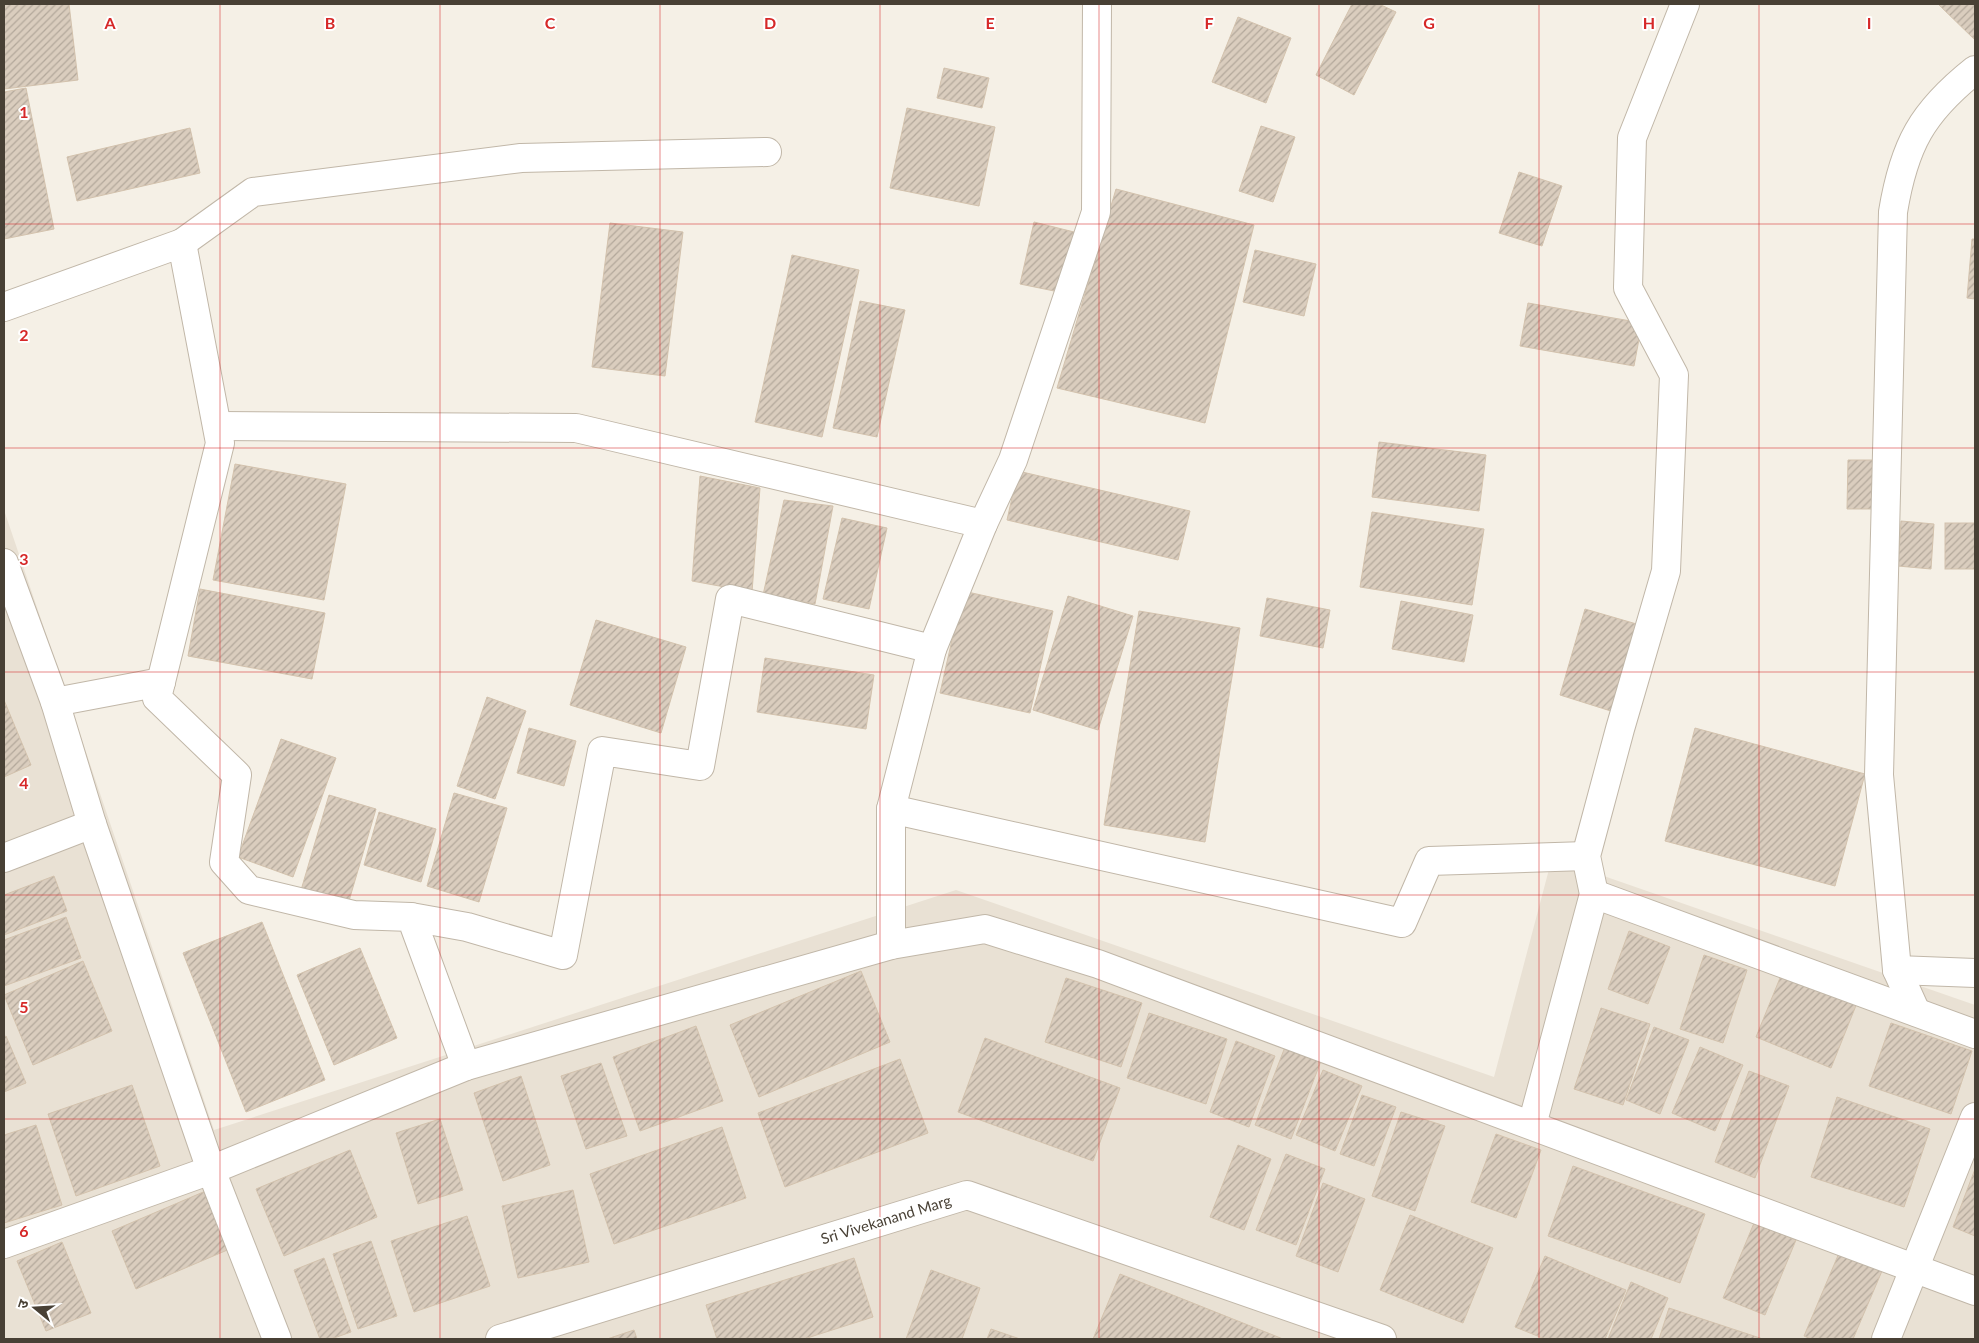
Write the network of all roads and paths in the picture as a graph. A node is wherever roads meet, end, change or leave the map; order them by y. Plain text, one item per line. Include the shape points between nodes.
1 (1097, 4) edge
2 (1685, 4) edge
3 (1975, 70) edge
4 (767, 152) dead end
5 (182, 243) junction
6 (4, 307) edge
7 (218, 426) junction
8 (983, 524) junction
9 (4, 563) edge
10 (932, 649) junction
11 (161, 682) junction
12 (55, 702) junction
13 (891, 809) junction
14 (92, 824) junction
15 (1586, 856) junction
16 (4, 858) edge
17 (1594, 894) junction
18 (412, 917) junction
19 (891, 945) junction
20 (1897, 970) junction
21 (1975, 973) edge
22 (1916, 1012) junction
23 (1975, 1034) edge
24 (466, 1066) junction
25 (1975, 1117) edge
26 (1532, 1126) junction
27 (211, 1170) junction
28 (4, 1244) edge
29 (1914, 1268) junction
30 (1975, 1291) edge
31 (276, 1339) edge
32 (500, 1339) edge
33 (1382, 1339) edge
34 (1886, 1339) edge

1 - 8 street via 1096,212 1013,460
2 - 15 street via 1632,138 1628,288 1674,375 1666,570
3 - 20 street via 1947,92 1910,146 1898,178 1893,212 1879,775
4 - 5 street via 521,158 252,192
5 - 6 street
5 - 7 street
7 - 8 street via 576,428
7 - 11 street via 220,443
8 - 10 street
9 - 12 street
10 - 13 street
10 - 18 street via 730,599 700,766 602,751 563,955 467,927
11 - 12 street
11 - 18 street via 158,698 237,775 224,862 249,890 354,915
12 - 14 street
13 - 15 street via 1402,923 1429,861
13 - 19 street
14 - 16 street
14 - 27 street
15 - 17 street
17 - 22 street
17 - 26 street
18 - 24 street
19 - 24 street
19 - 26 street via 985,929 1098,964
20 - 21 street
20 - 22 street
22 - 23 street
24 - 27 street
25 - 29 street
26 - 29 street
27 - 28 street
27 - 31 street
29 - 30 street
29 - 34 street
32 - 33 street, Sri Vivekanand Marg via 967,1195

